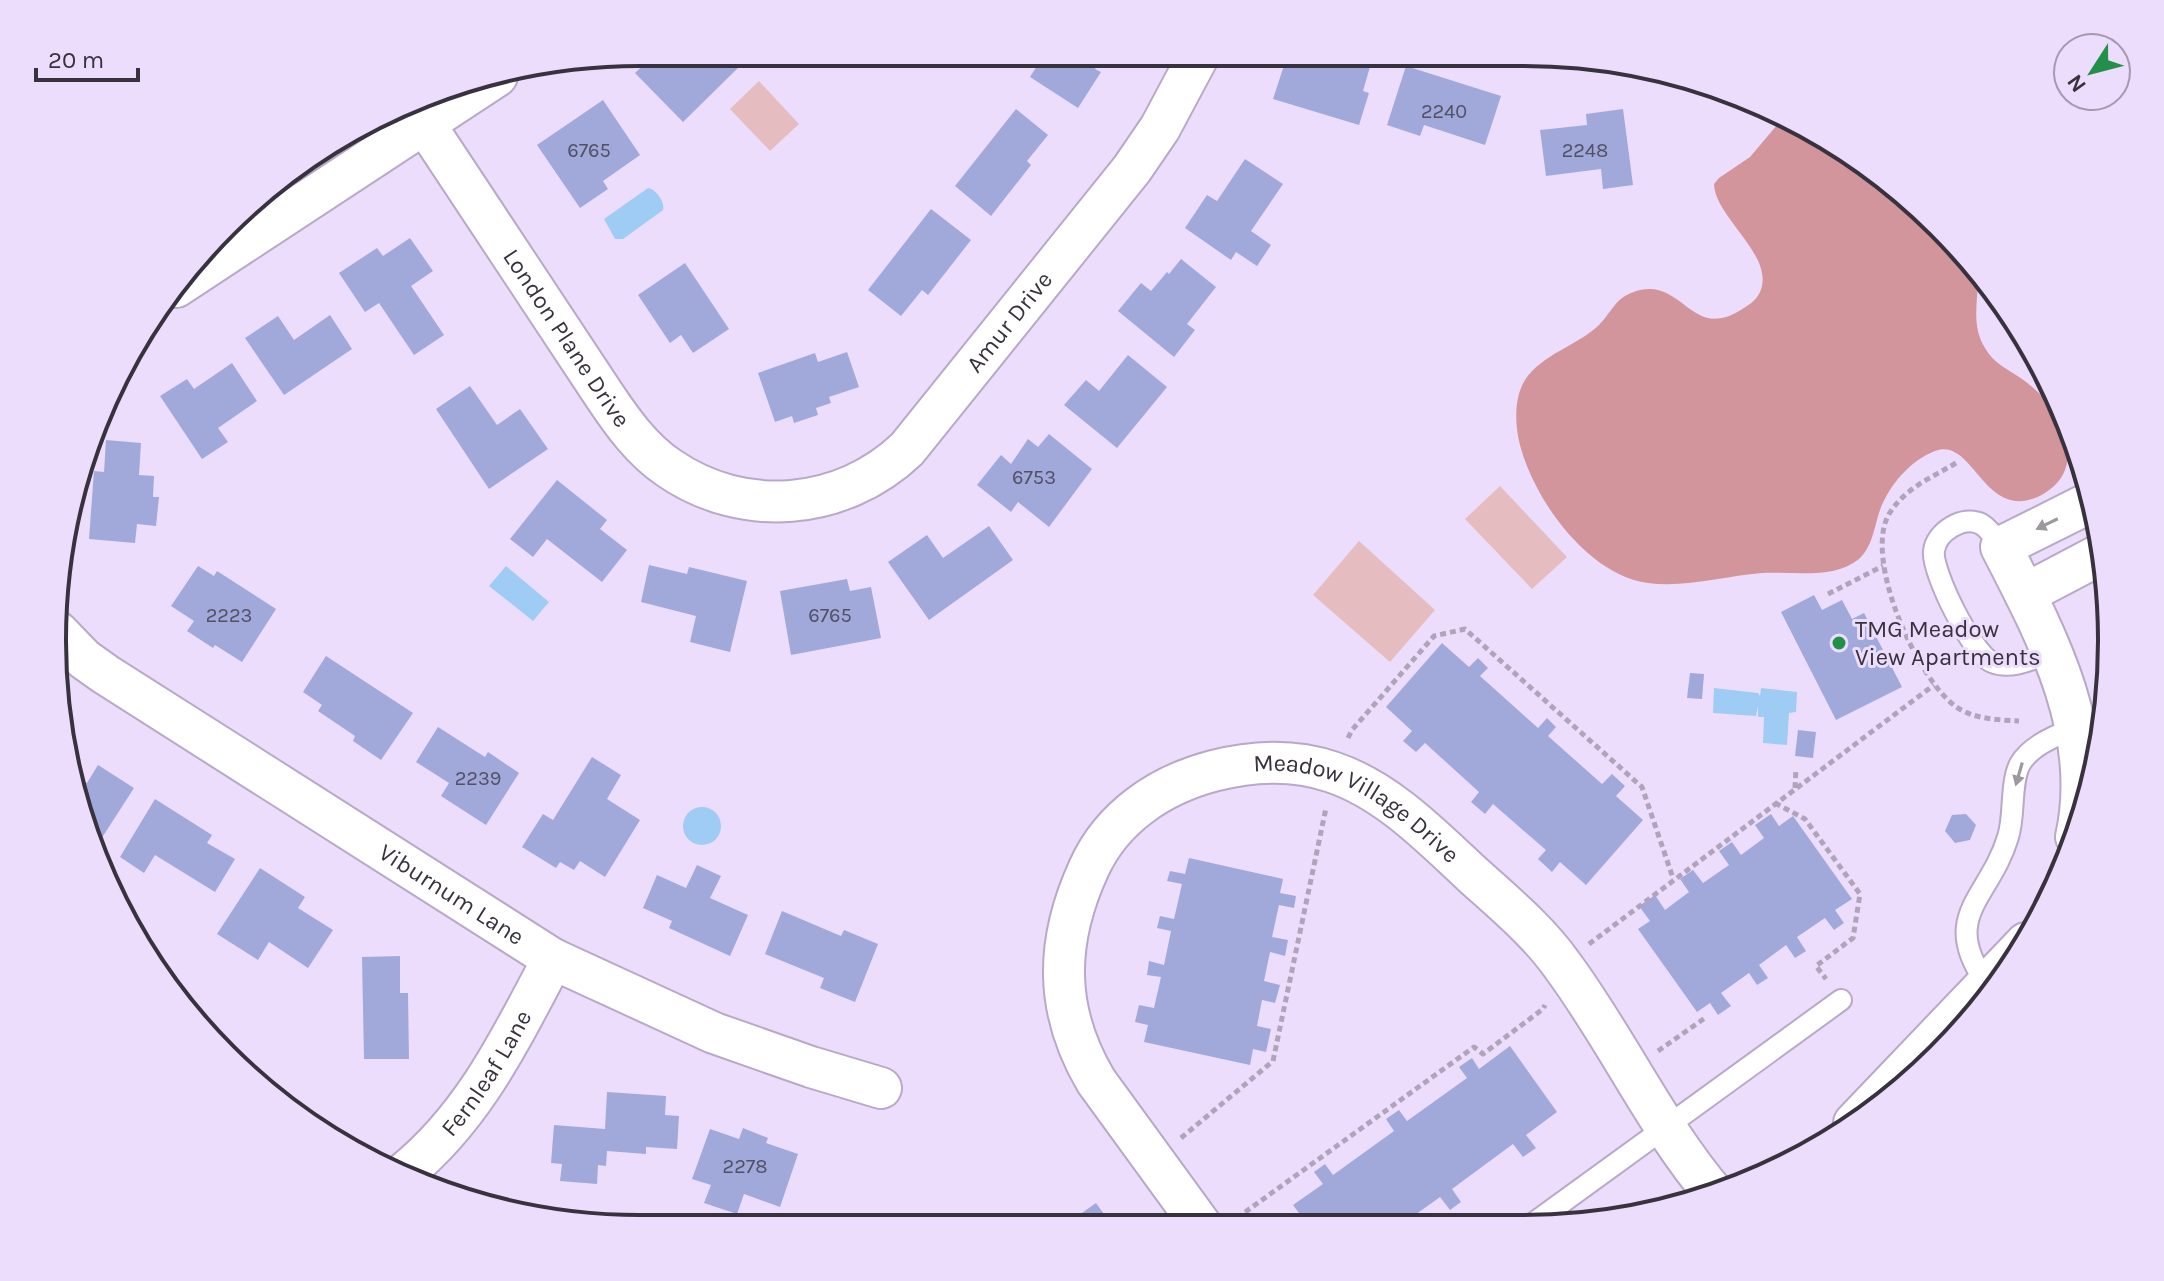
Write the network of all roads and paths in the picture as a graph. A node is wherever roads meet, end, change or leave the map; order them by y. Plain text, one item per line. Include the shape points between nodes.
1 (1193, 66) edge
2 (473, 91) edge
3 (424, 123) junction
4 (203, 269) edge
5 (755, 502) joint
6 (2082, 507) edge
7 (2001, 547) junction
8 (2092, 559) edge
9 (1883, 566) dead end
10 (1828, 594) dead end
11 (2025, 594) junction
12 (66, 640) edge
13 (2051, 652) junction
14 (1934, 685) dead end
15 (2076, 727) junction
16 (1796, 769) dead end
17 (1334, 772) junction
18 (2080, 780) edge
19 (1795, 788) junction
20 (1775, 803) junction
21 (1673, 878) junction
22 (553, 959) junction
23 (1562, 964) junction
24 (1985, 981) edge
25 (1841, 1000) joint
26 (1705, 1018) dead end
27 (1630, 1068) junction
28 (881, 1088) dead end
29 (1667, 1127) junction
30 (1153, 1160) junction
31 (411, 1167) edge
32 (1708, 1185) edge
33 (1546, 1214) edge
34 (1211, 1215) edge
35 (1232, 1215) edge

1 - 5 street, Amur Drive via 1132,169 907,449 873,477 838,492
2 - 3 street
3 - 4 street
3 - 5 street, London Plane Drive via 636,438 669,468 702,487
6 -> 7 street
7 - 11 street
7 - 13 lane via 1982,525 1956,525 1934,548 1941,581 1974,647 1987,660 2012,665
8 - 11 street
9 - 10 path
11 - 13 street
12 - 22 street, Viburnum Lane via 105,674
13 - 15 street
14 - 19 path
15 - 18 street
15 -> 24 lane via 2038,747 2018,768 2008,837 1966,923 1973,959
16 - 19 path
17 - 21 path via 1352,730 1434,636 1465,629 1642,787
17 - 23 street, Meadow Village Drive via 1387,801 1438,843
17 - 30 path via 1273,1061
17 - 30 street, Meadow Village Drive via 1252,763 1207,773 1152,796 1118,824 1091,863 1071,915 1065,1002 1075,1041 1096,1081
19 - 20 path
20 - 21 path
20 - 25 path via 1805,819 1860,894 1853,938 1816,966
21 - 23 path
22 - 28 street, Viburnum Lane via 714,1033
22 - 31 street, Fernleaf Lane via 481,1090
23 - 27 street, Meadow Village Drive
23 - 35 path via 1543,1009 1483,1054 1474,1047
25 - 29 lane
26 - 27 path
27 - 29 street, Meadow Village Drive
29 - 32 street, Meadow Village Drive
29 - 33 lane
30 - 34 street, Meadow Village Drive

